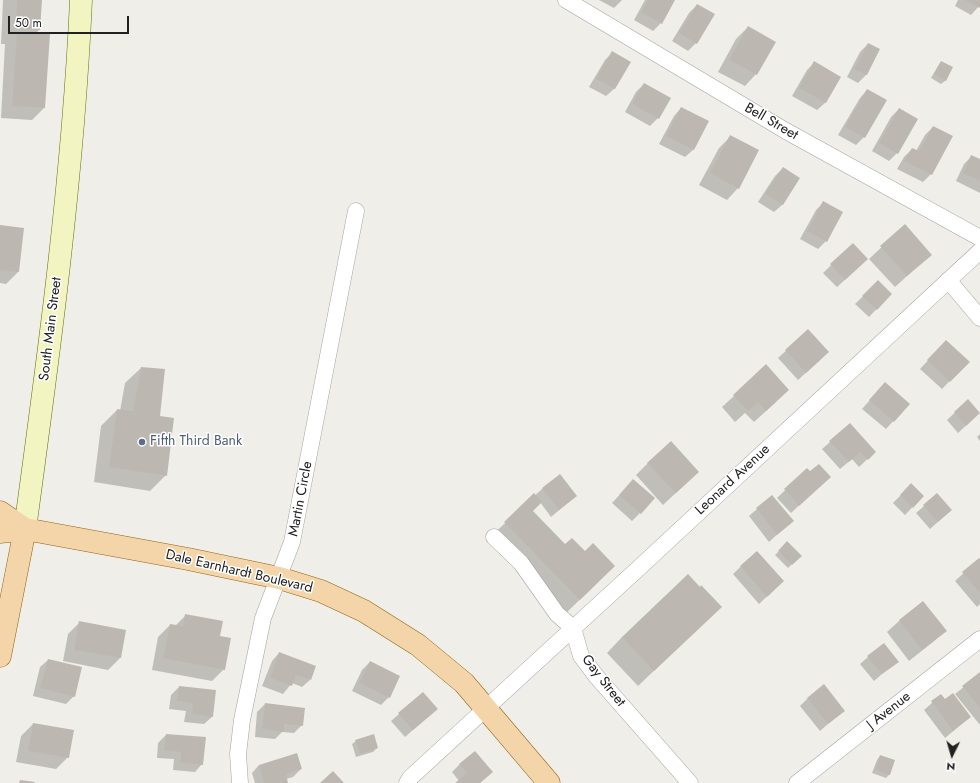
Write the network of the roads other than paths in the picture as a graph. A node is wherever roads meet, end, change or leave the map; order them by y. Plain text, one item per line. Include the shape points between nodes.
1 (81, 0) edge
2 (566, 0) edge
3 (356, 211) dead end
4 (980, 238) edge
5 (980, 251) edge
6 (948, 280) junction
7 (980, 318) edge
8 (0, 512) edge
9 (25, 529) junction
10 (0, 532) edge
11 (494, 537) dead end
12 (279, 578) junction
13 (573, 628) junction
14 (980, 639) edge
15 (0, 656) edge
16 (486, 708) junction
17 (240, 783) edge
18 (407, 783) edge
19 (549, 783) edge
20 (690, 783) edge
21 (797, 783) edge

1 - 9 main road, South Main Street via 78,76 67,201
2 - 4 street, Bell Street via 786,131
3 - 12 street, Martin Circle via 292,542
5 - 6 street, Leonard Avenue
6 - 7 street
6 - 13 street, Leonard Avenue
8 - 9 main road, Dale Earnhardt Boulevard
9 - 10 main road, Dale Earnhardt Boulevard
9 - 12 main road, Dale Earnhardt Boulevard
9 - 15 main road, South Main Street
11 - 13 street via 521,563 557,614
12 - 16 main road, Dale Earnhardt Boulevard via 321,590 364,611 418,645 464,683
12 - 17 street, Martin Circle via 262,618 242,720 238,754
13 - 16 street, Leonard Avenue
13 - 20 street, Gay Street via 581,656
14 - 21 street, J Avenue
16 - 18 street, Leonard Avenue
16 - 19 main road, Dale Earnhardt Boulevard

